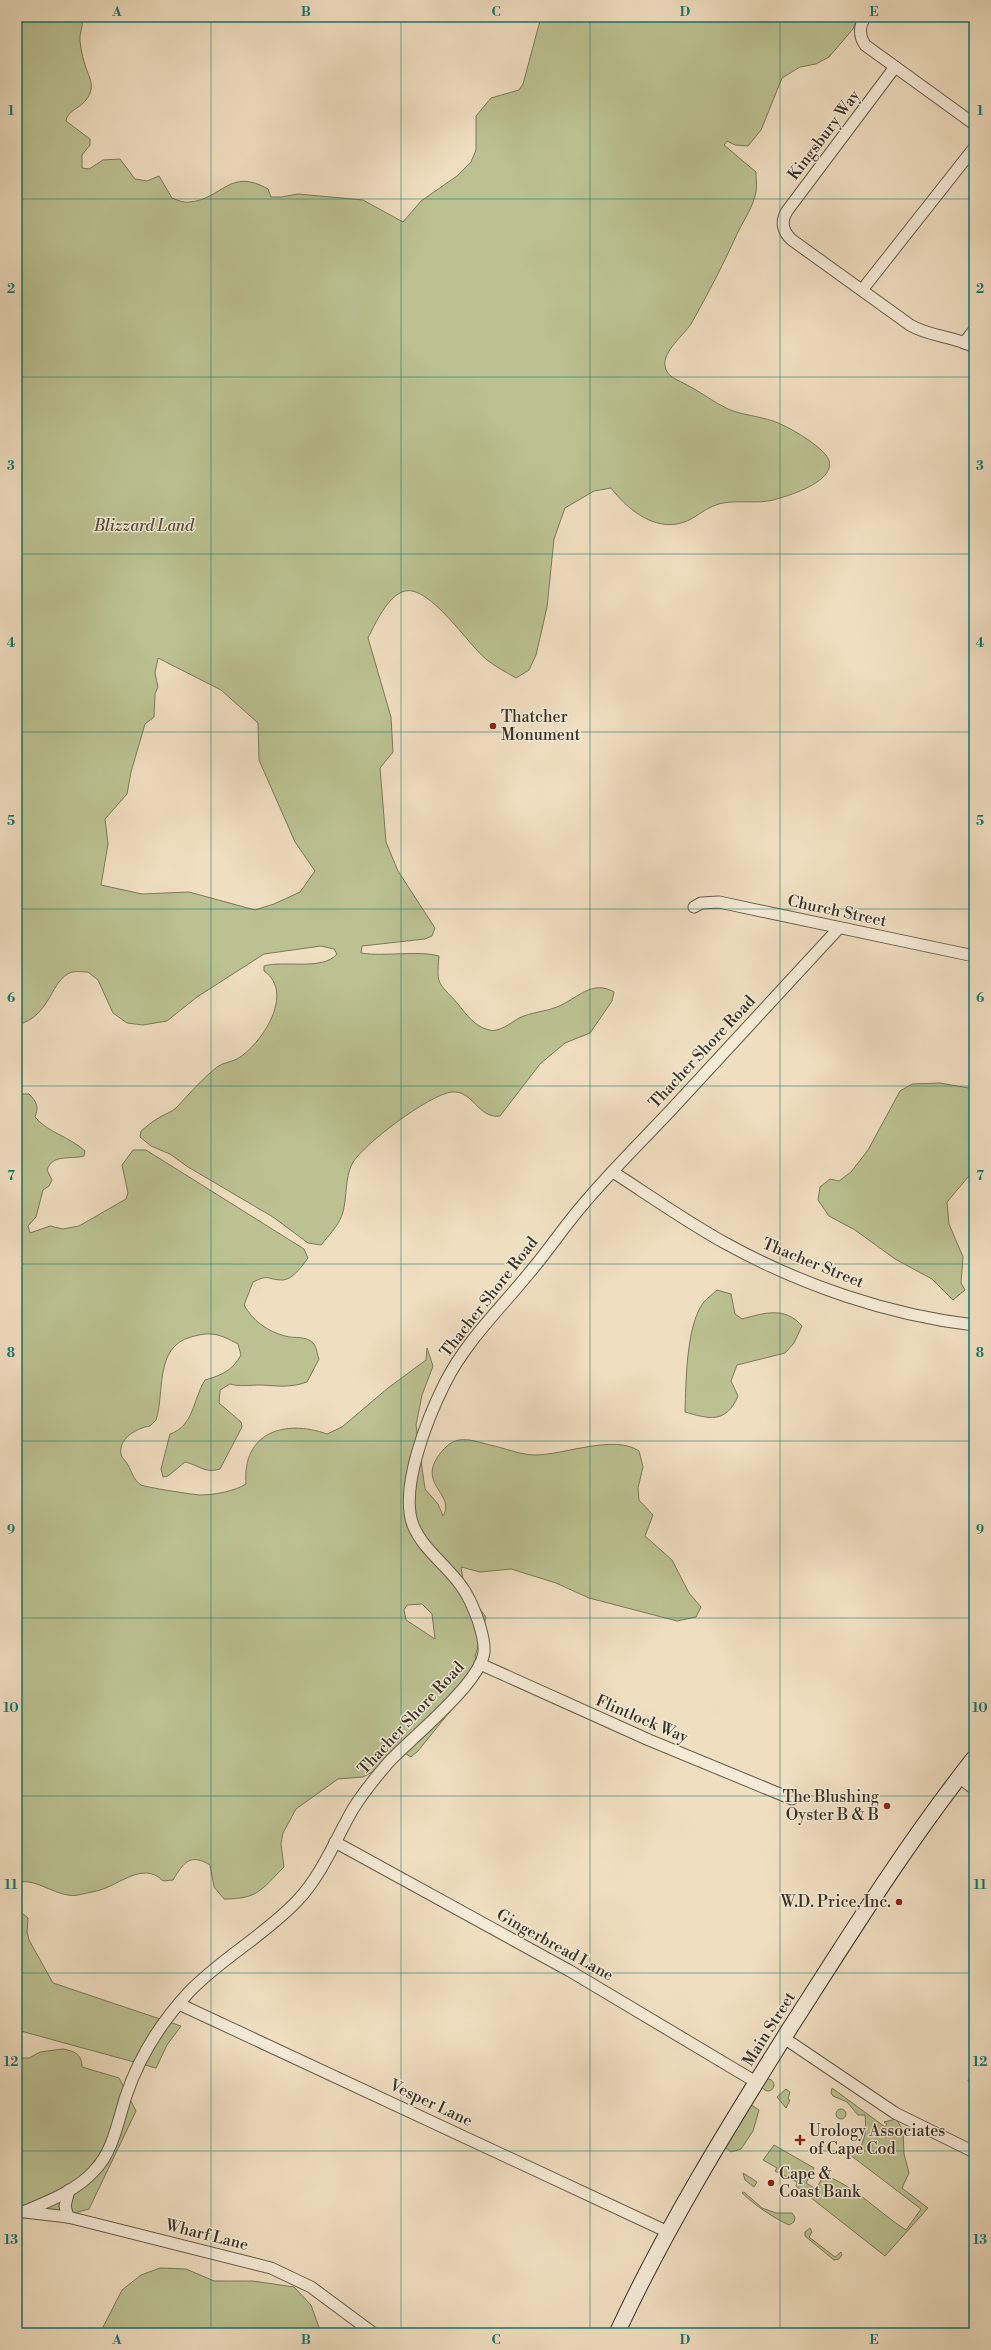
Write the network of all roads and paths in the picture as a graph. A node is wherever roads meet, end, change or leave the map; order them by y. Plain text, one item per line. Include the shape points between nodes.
1 (865, 17) edge
2 (895, 67) junction
3 (974, 124) edge
4 (974, 148) edge
5 (862, 290) junction
6 (974, 330) edge
7 (969, 345) edge
8 (694, 907) dead end
9 (839, 928) junction
10 (974, 956) edge
11 (612, 1172) junction
12 (974, 1325) edge
13 (480, 1664) junction
14 (974, 1758) edge
15 (959, 1777) junction
16 (974, 1789) edge
17 (792, 1799) dead end
18 (336, 1842) junction
19 (179, 2004) junction
20 (784, 2038) junction
21 (756, 2082) junction
22 (974, 2152) edge
23 (69, 2190) junction
24 (20, 2212) edge
25 (68, 2217) junction
26 (668, 2232) junction
27 (373, 2333) edge
28 (617, 2333) edge

1 - 2 street via 860,33 865,45
2 - 3 street
2 - 5 street, Kingsbury Way via 787,211 782,224 784,231 792,240
4 - 5 street
5 - 7 street via 918,329
6 - 7 street
8 - 9 street, Church Street via 701,903 719,902
9 - 10 street, Church Street
9 - 11 street, Thacher Shore Road
11 - 12 street, Thacher Street via 725,1243 781,1272 887,1309
11 - 13 street, Thacher Shore Road via 478,1334 455,1366 432,1414 415,1465 410,1496 412,1522 423,1541 468,1597 483,1636 484,1653
13 - 17 street, Flintlock Way via 649,1740
13 - 18 street, Thacher Shore Road via 469,1681 446,1706 380,1772 354,1807
14 - 15 main road, Main Street
15 - 16 street
15 - 20 main road, Main Street via 922,1825 878,1890
18 - 19 street, Thacher Shore Road via 314,1880 296,1903 213,1969
18 - 21 street, Gingerbread Lane via 570,1971
19 - 23 street, Thacher Shore Road via 152,2040 142,2059 103,2159 93,2173
19 - 26 street, Vesper Lane
20 - 21 main road, Main Street
20 - 22 street via 895,2113
21 - 26 main road, Main Street
23 - 24 street, Thacher Shore Road
23 - 25 street via 65,2206
24 - 25 street, Wharf Lane
25 - 27 street, Wharf Lane via 271,2268 310,2287
26 - 28 main road, Main Street

